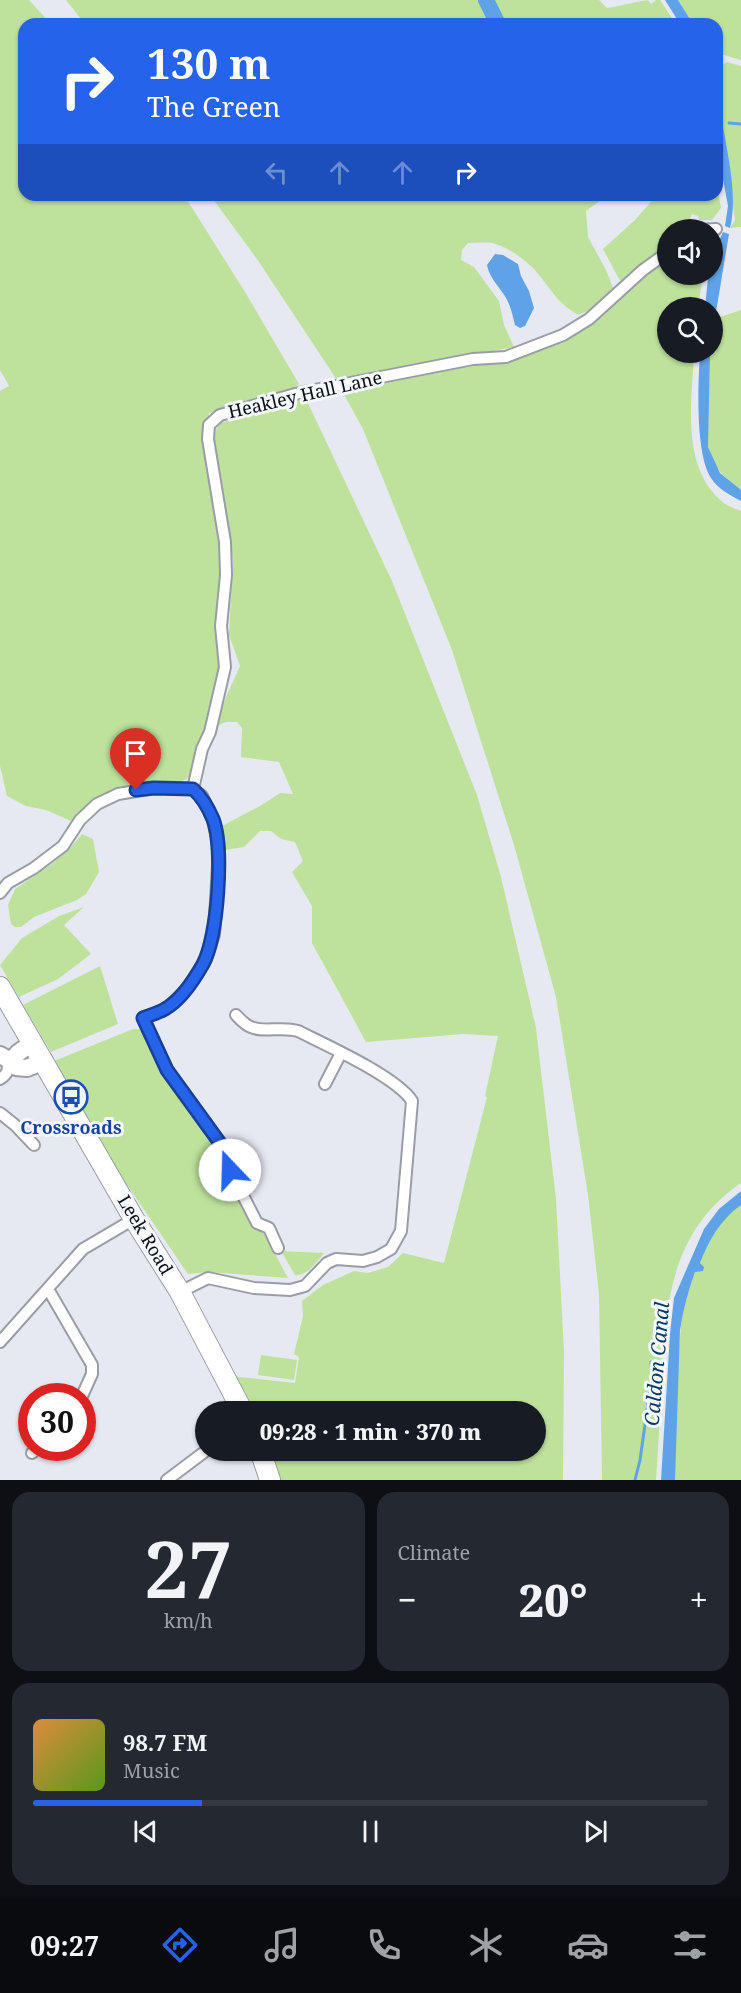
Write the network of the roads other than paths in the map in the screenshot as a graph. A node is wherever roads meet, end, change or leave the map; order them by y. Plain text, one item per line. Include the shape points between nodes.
1 (657, 260) edge
2 (193, 789) junction
3 (0, 893) edge
4 (0, 987) edge
5 (236, 1015) dead end
6 (33, 1042) junction
7 (341, 1053) junction
8 (6, 1059) edge
9 (44, 1061) junction
10 (0, 1079) edge
11 (325, 1084) dead end
12 (0, 1113) edge
13 (34, 1144) dead end
14 (134, 1219) junction
15 (278, 1248) dead end
16 (48, 1288) junction
17 (180, 1292) junction
18 (0, 1342) edge
19 (88, 1383) edge
20 (237, 1401) edge
21 (195, 1459) edge
22 (264, 1461) edge
23 (167, 1480) edge
24 (270, 1480) edge

1 - 2 street, Heakley Hall Lane via 589,319 563,335 506,357 473,359 299,393 220,415 209,425 208,440 225,542 221,626 225,667
2 - 3 street via 145,789 118,794 97,804 80,820 63,846 8,883
2 - 15 street via 202,796 213,820 219,848 214,935 204,963 186,989 166,1009 143,1018 167,1070 225,1150 230,1170 257,1223 269,1228
4 - 6 highway, Leek Road
5 - 7 street via 249,1027 288,1028
6 - 8 main road
6 - 9 highway, Leek Road
7 - 11 street
7 - 17 street via 407,1093 412,1101 401,1232 391,1249 363,1261 336,1259 305,1286 290,1290 254,1288 208,1278
8 - 9 main road via 16,1067 27,1068
8 - 10 street via 9,1069
9 - 14 highway, Leek Road
12 - 13 street
14 - 16 street via 83,1249
14 - 17 highway, Leek Road
16 - 18 street
16 - 19 street via 92,1365
17 - 20 highway, Leek Road
21 - 23 street
22 - 24 highway

